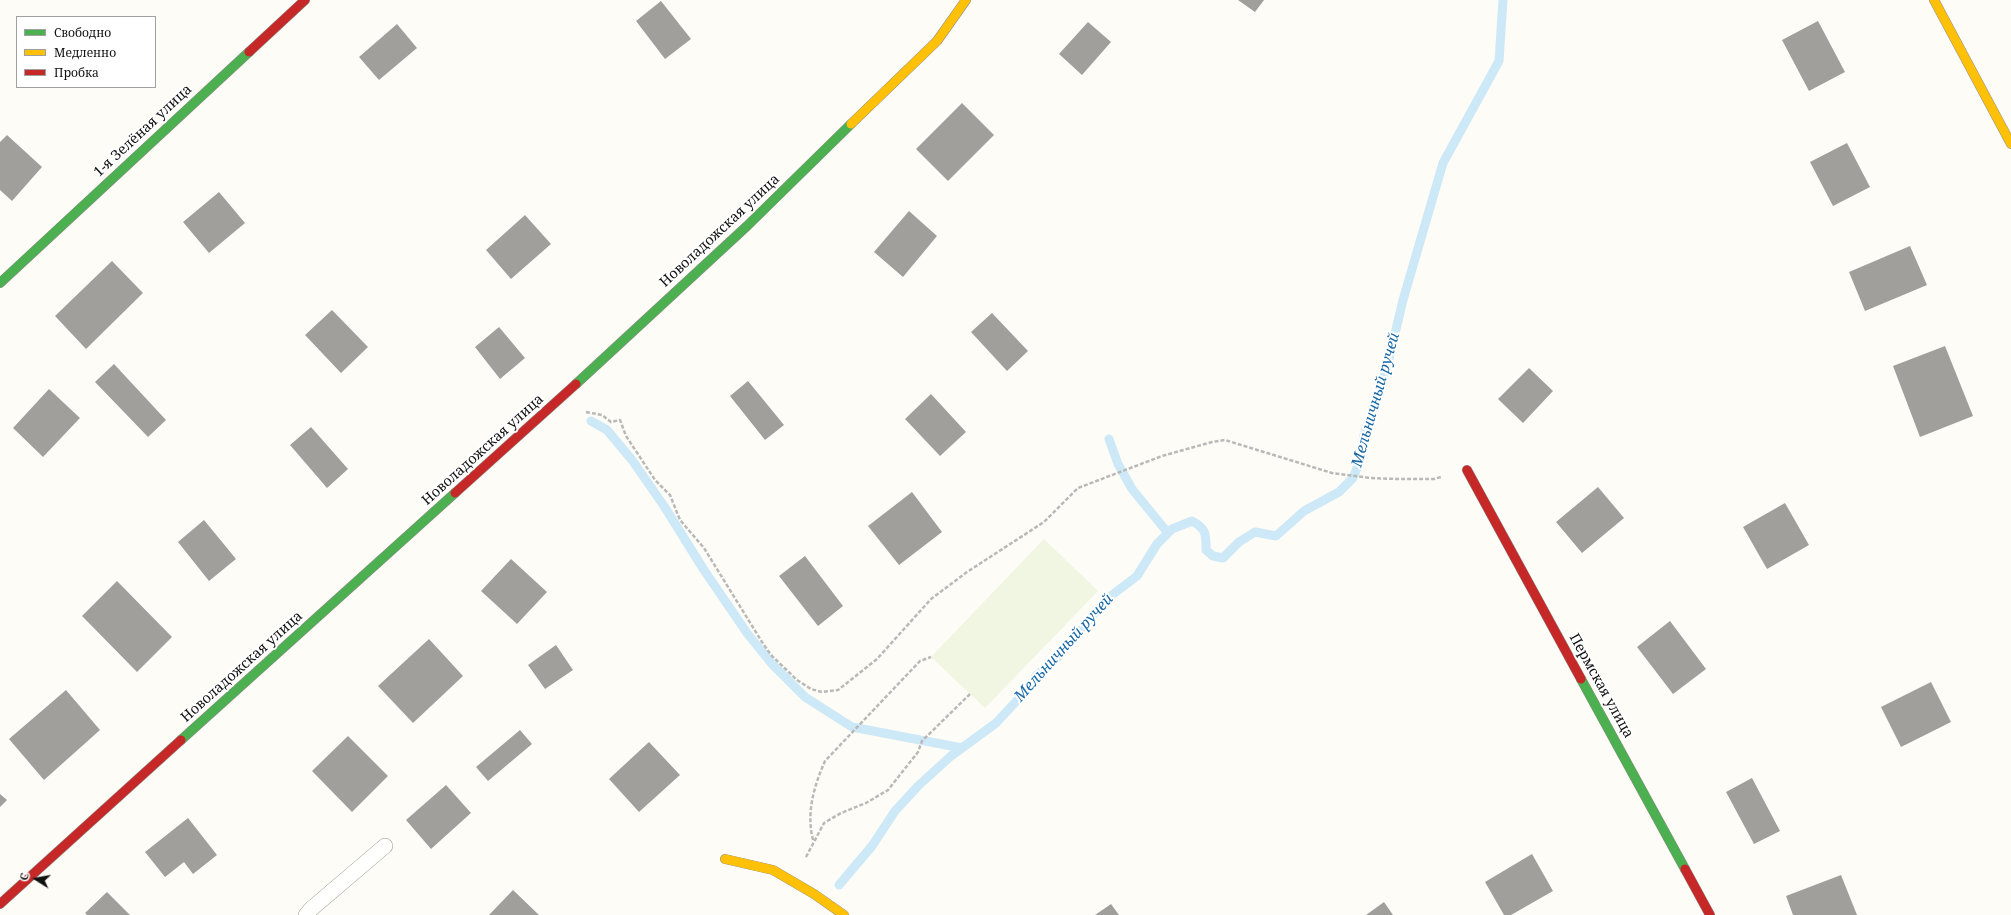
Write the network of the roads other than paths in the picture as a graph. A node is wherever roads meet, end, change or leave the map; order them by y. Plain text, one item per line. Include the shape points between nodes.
1 (305, 0) edge
2 (966, 0) edge
3 (1934, 0) edge
4 (2011, 144) edge
5 (0, 283) edge
6 (1467, 470) road end
7 (385, 846) dead end
8 (725, 859) dead end
9 (0, 904) edge
10 (306, 915) edge
11 (844, 915) edge
12 (1710, 915) edge

1 - 5 street, 1-я Зелёная улица
2 - 9 street, Новоладожская улица via 937,41 747,226 561,398
3 - 4 street
6 - 12 street, Пермская улица
7 - 10 lane
8 - 11 street via 773,870

